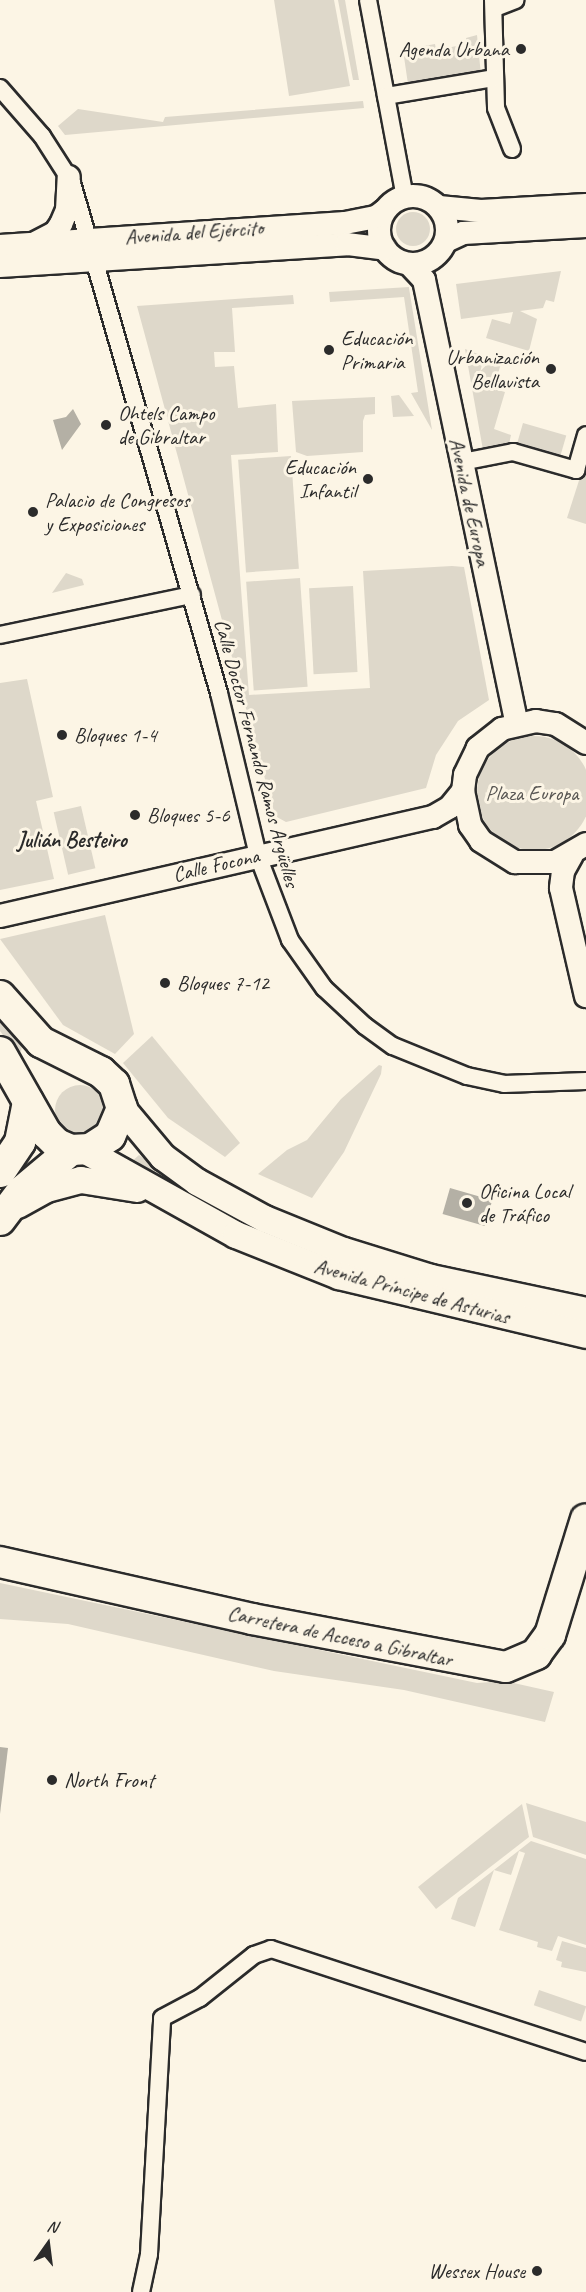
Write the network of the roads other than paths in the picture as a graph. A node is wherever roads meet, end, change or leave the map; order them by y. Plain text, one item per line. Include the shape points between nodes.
1 (368, 0) edge
2 (516, 0) edge
3 (494, 4) edge
4 (495, 78) junction
5 (0, 88) edge
6 (386, 96) junction
7 (512, 149) dead end
8 (69, 177) junction
9 (405, 197) junction
10 (586, 205) edge
11 (439, 207) junction
12 (384, 211) junction
13 (586, 226) edge
14 (32, 244) junction
15 (0, 246) edge
16 (385, 249) junction
17 (441, 249) junction
18 (93, 250) junction
19 (0, 266) edge
20 (416, 272) junction
21 (586, 435) edge
22 (462, 462) junction
23 (192, 595) junction
24 (0, 635) edge
25 (517, 724) junction
26 (586, 743) edge
27 (463, 791) junction
28 (433, 817) junction
29 (472, 828) junction
30 (579, 849) edge
31 (258, 856) junction
32 (535, 865) junction
33 (561, 888) junction
34 (0, 916) edge
35 (0, 996) edge
36 (586, 996) edge
37 (0, 1052) edge
38 (586, 1081) edge
39 (28, 1102) junction
40 (122, 1108) junction
41 (78, 1150) junction
42 (0, 1172) edge
43 (177, 1203) junction
44 (3, 1216) edge
45 (586, 1311) edge
46 (586, 1335) edge
47 (586, 1519) edge
48 (0, 1562) edge
49 (586, 2052) edge
50 (141, 2292) edge

1 - 6 street
2 - 3 street
3 - 4 street
4 - 6 street
4 - 7 street via 496,108
5 - 8 street, Calle Doctor Fernando Ramos Argüelles via 42,136
6 - 9 street
8 - 14 street via 67,210 61,224 55,233
8 - 18 street, Calle Doctor Fernando Ramos Argüelles
9 - 11 street via 423,197
9 - 12 street
10 - 11 street via 481,211
11 - 17 street via 447,223
12 - 16 street via 379,230
12 - 18 street, Avenida del Ejército via 376,217 345,223
13 - 17 street via 463,233
14 - 15 street, Avenida del Ejército
14 - 18 street, Avenida del Ejército
16 - 18 street, Avenida del Ejército via 347,244
16 - 20 street
17 - 20 street
18 - 19 street, Avenida del Ejército
18 - 23 street, Calle Doctor Fernando Ramos Argüelles
20 - 22 street, Avenida de Europa
21 - 22 street via 576,470 513,452
22 - 25 street, Avenida de Europa
23 - 24 street
23 - 31 street, Calle Doctor Fernando Ramos Argüelles
25 - 26 street via 555,724
25 - 27 street via 502,729 478,748 465,775
27 - 28 street, Calle Focona via 450,807
27 - 29 street
28 - 29 street, Calle Focona
28 - 31 street, Calle Focona
29 - 32 street via 497,854
30 - 32 street
30 - 33 street via 563,871
31 - 34 street, Calle Focona
31 - 38 street, Calle Doctor Fernando Ramos Argüelles via 282,924 306,964 342,1006 393,1046 467,1076 504,1084
32 - 33 street via 552,875
33 - 36 street
35 - 40 highway, Avenida Príncipe de Asturias via 41,1042 101,1072 114,1084
37 - 39 highway, Avenida Príncipe de Asturias
39 - 41 highway, Avenida Príncipe de Asturias via 46,1132
39 - 42 highway via 20,1142
40 - 41 highway via 110,1136
40 - 45 main road, Avenida Príncipe de Asturias via 163,1157 197,1182 265,1219 344,1251 431,1278
41 - 43 main road, Avenida Príncipe de Asturias
41 - 44 highway via 22,1191
43 - 44 main road via 127,1186 81,1180 47,1189
43 - 46 main road, Avenida Príncipe de Asturias via 236,1235 339,1276
47 - 48 highway, Carretera de Acceso a Gibraltar via 550,1635 536,1654 506,1667 252,1619
49 - 50 street via 271,1948 254,1955 200,1998 162,2018 149,2254

